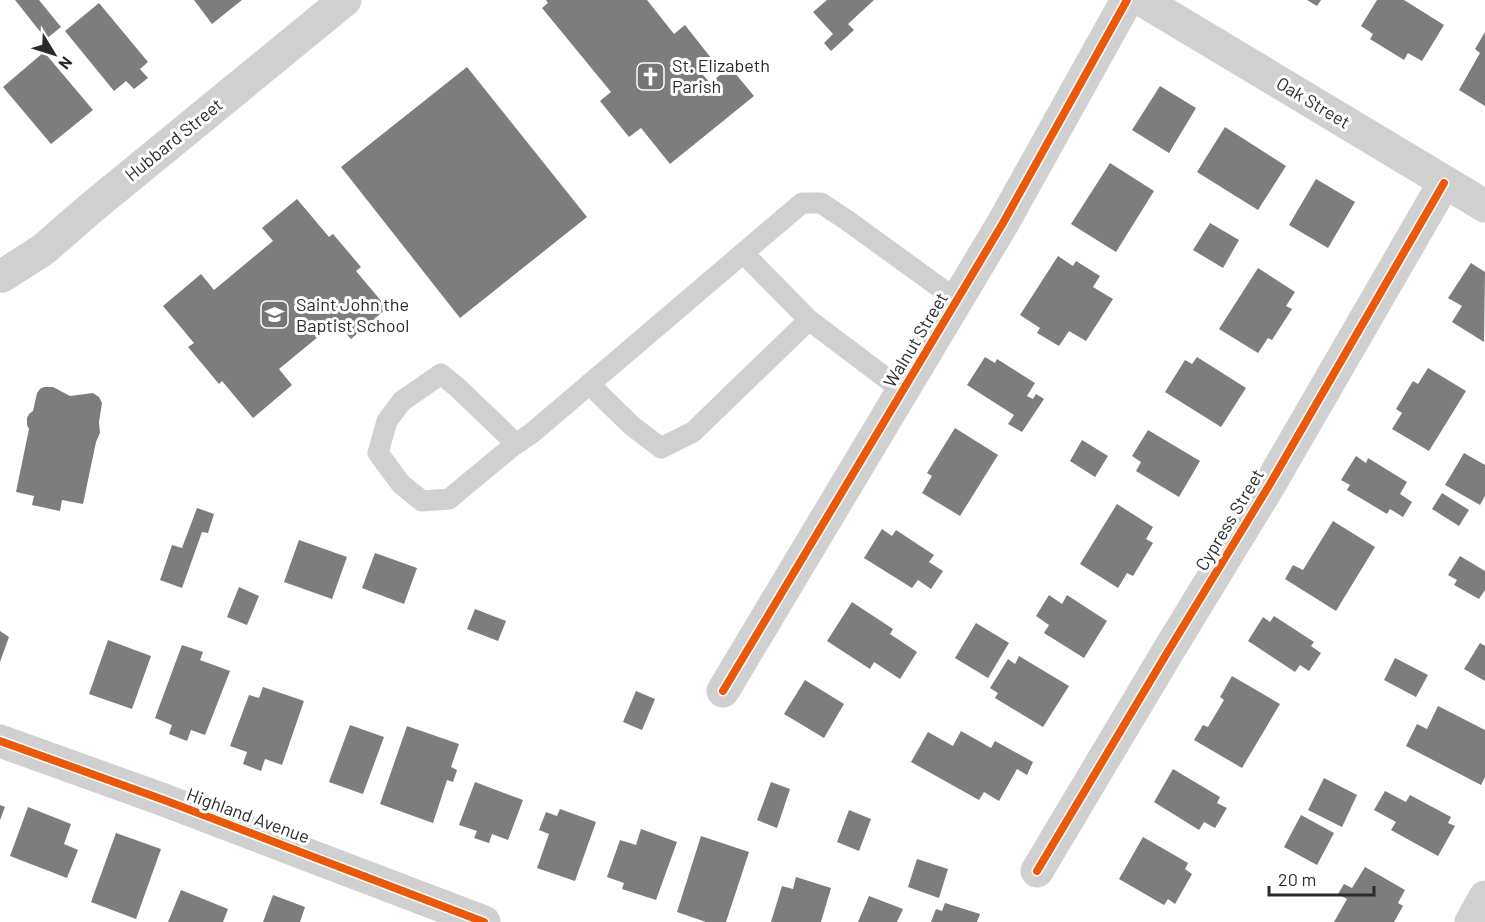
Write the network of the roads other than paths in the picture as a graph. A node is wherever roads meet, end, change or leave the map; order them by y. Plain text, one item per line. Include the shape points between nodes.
1 (345, 0) edge
2 (1127, 0) edge
3 (1142, 0) edge
4 (1444, 183) junction
5 (1485, 206) edge
6 (744, 253) junction
7 (0, 275) edge
8 (957, 300) junction
9 (808, 320) junction
10 (589, 384) junction
11 (903, 391) junction
12 (513, 446) junction
13 (723, 691) dead end
14 (0, 741) edge
15 (1037, 871) dead end
16 (1485, 897) edge
17 (484, 922) edge
18 (1471, 922) edge

1 - 7 street, Hubbard Street via 44,249
2 - 8 street, Walnut Street
3 - 4 street, Oak Street
4 - 5 street, Oak Street
4 - 15 street, Cypress Street via 1270,484
6 - 8 lane via 802,202 821,203
6 - 9 lane
6 - 10 lane
8 - 11 street, Walnut Street
9 - 10 lane via 693,432 661,448
9 - 11 lane
10 - 12 lane
11 - 13 street, Walnut Street
12 - 12 lane via 508,436 441,374 402,401 387,421 378,453 401,484 422,501 449,499
14 - 17 street, Highland Avenue
16 - 18 street

